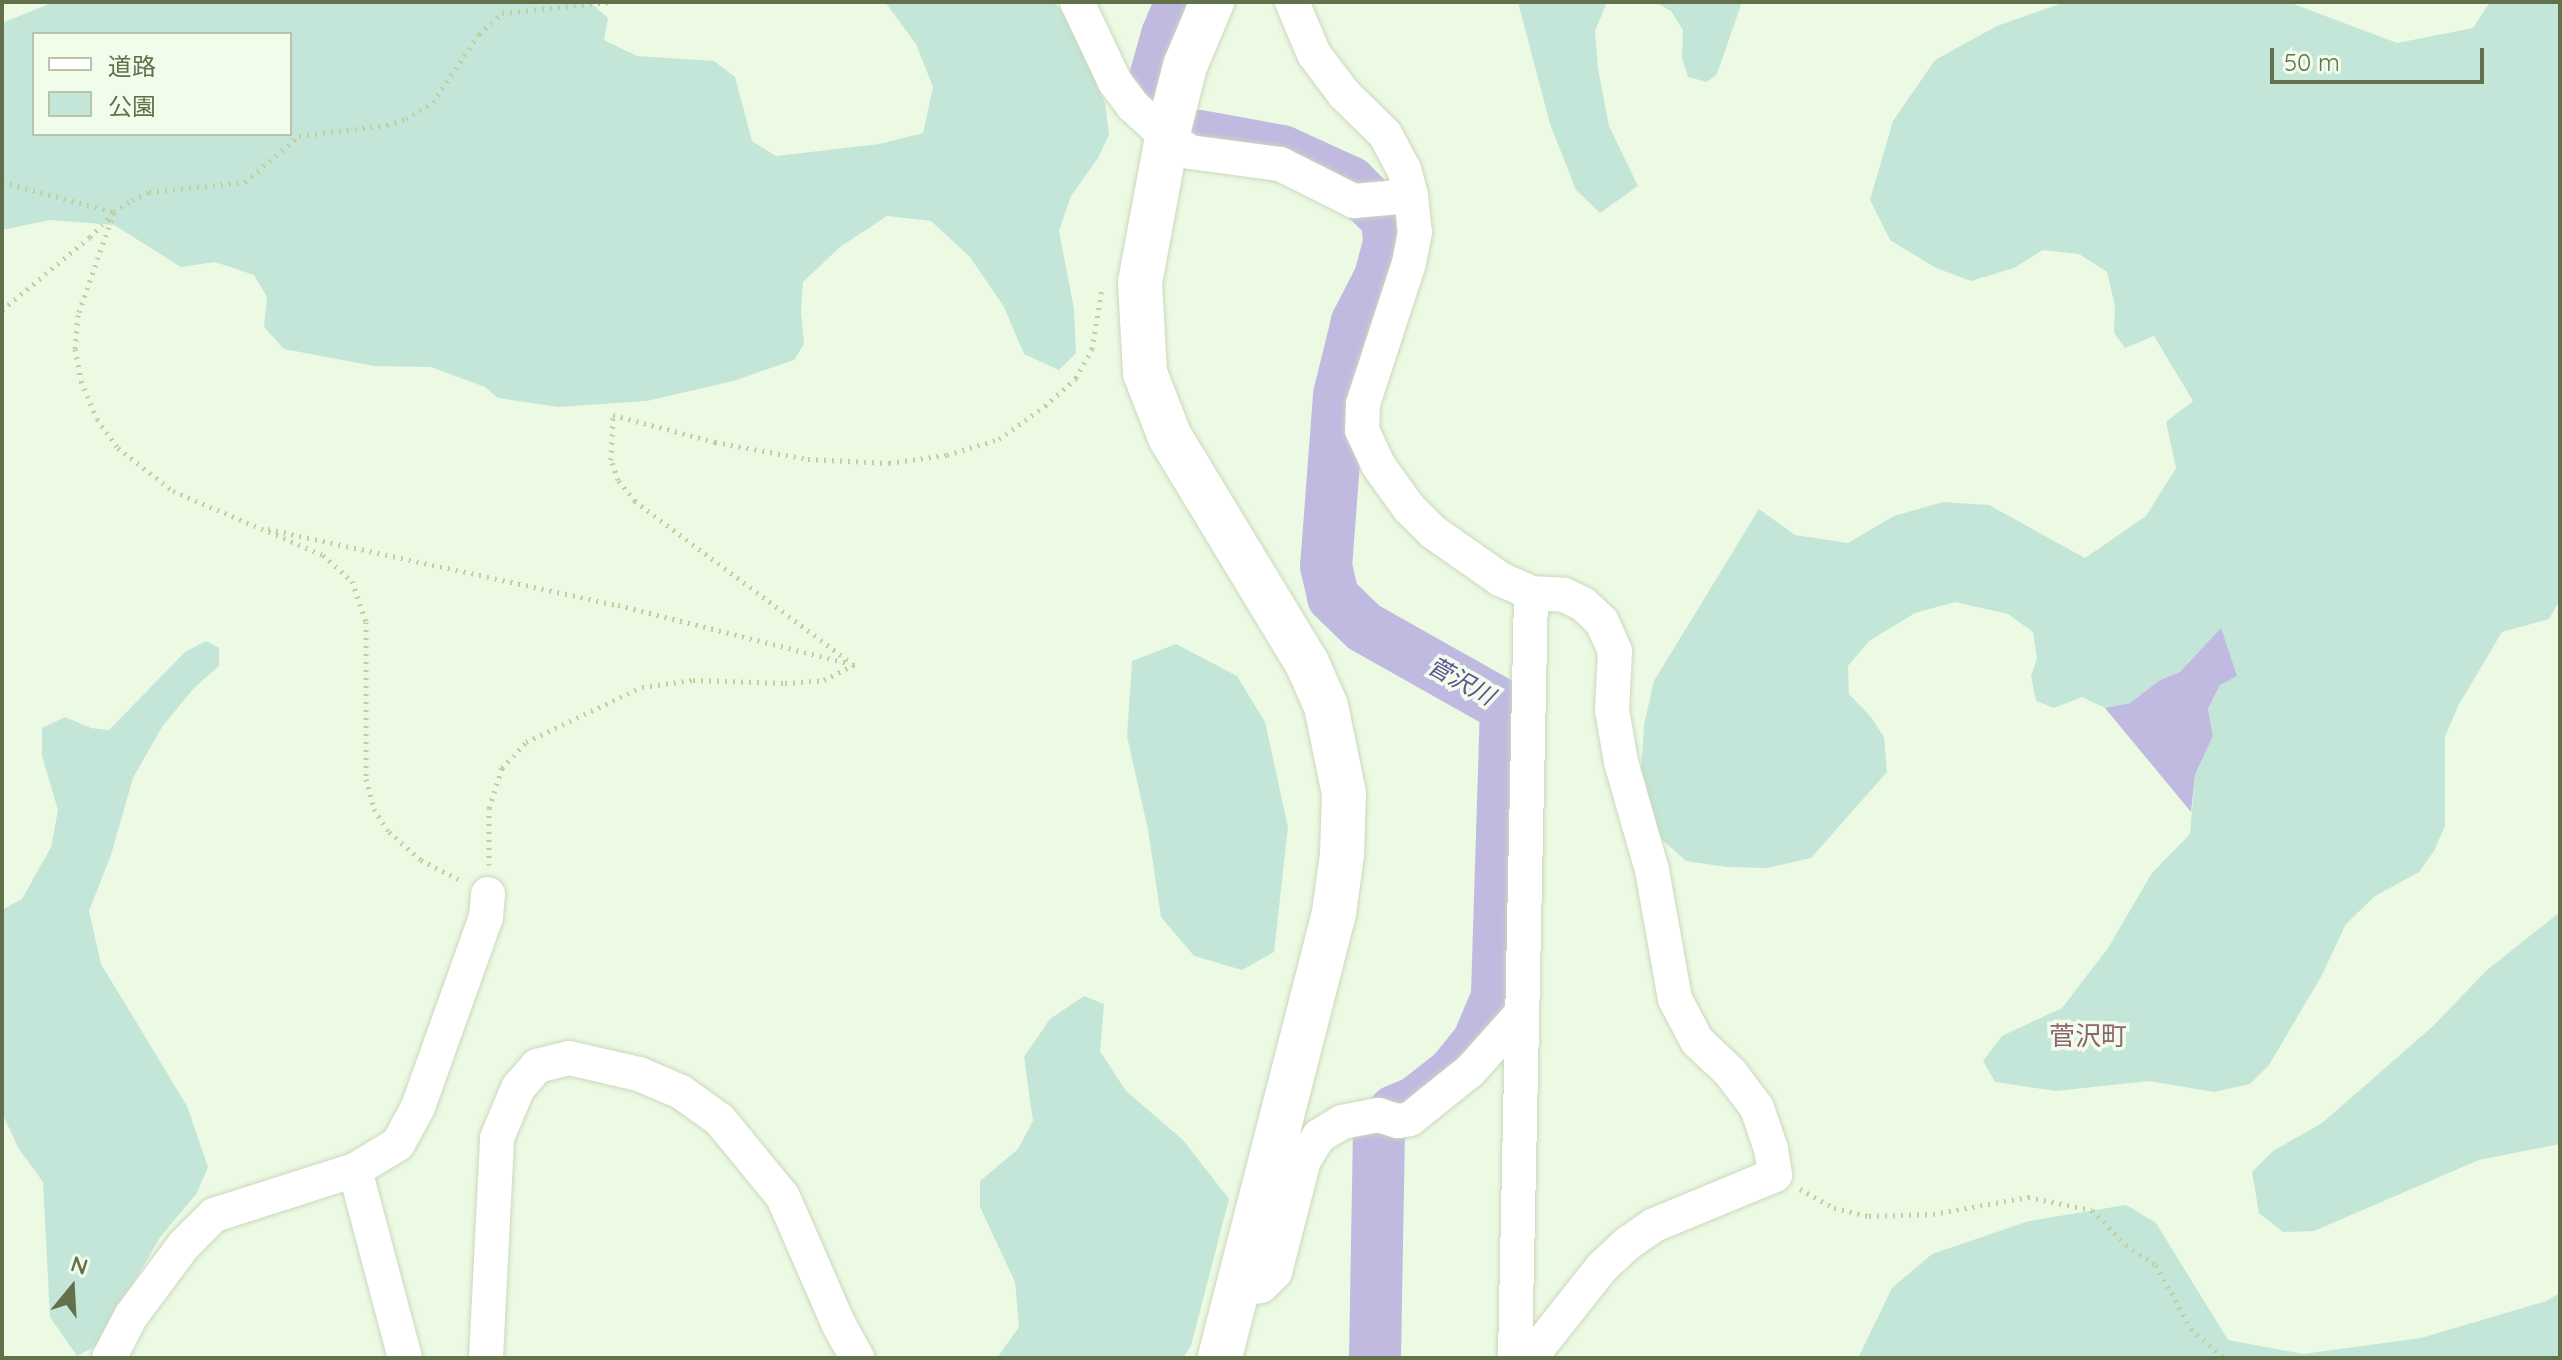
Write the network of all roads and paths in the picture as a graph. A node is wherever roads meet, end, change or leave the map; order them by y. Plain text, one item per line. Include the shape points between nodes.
1 (609, 2) edge
2 (1077, 2) edge
3 (1212, 2) edge
4 (1292, 2) edge
5 (1167, 137) junction
6 (2, 182) edge
7 (1384, 198) junction
8 (114, 212) junction
9 (1104, 279) dead end
10 (2, 310) edge
11 (256, 526) junction
12 (1531, 593) junction
13 (854, 665) junction
14 (488, 894) junction
15 (1520, 1015) junction
16 (355, 1170) junction
17 (1775, 1175) junction
18 (1237, 1289) junction
19 (109, 1358) edge
20 (405, 1358) edge
21 (486, 1358) edge
22 (857, 1358) edge
23 (1220, 1358) edge
24 (1516, 1358) edge
25 (2224, 1358) edge

1 - 8 path via 502,13 479,34 433,102 406,119 299,136 245,182 149,192
2 - 5 street via 1115,82
3 - 5 street via 1185,66
4 - 7 street via 1314,54 1344,94 1385,134 1404,169
5 - 7 street via 1190,152 1280,164
5 - 18 street via 1140,283 1145,373 1170,437 1307,663 1326,706 1344,794 1334,913
6 - 8 path
7 - 12 street via 1415,232 1363,404 1362,430 1378,465 1433,532 1500,579
8 - 10 path
8 - 11 path via 78,315 75,349 97,419 118,448 173,491
9 - 13 path via 1092,349 1076,378 999,439 947,455 889,463 808,459 613,415 611,460 618,480 635,501
11 - 13 path via 618,605
11 - 14 path via 323,555 352,581 366,622 366,779 374,809 389,832 421,860
12 - 15 street
12 - 17 street via 1564,595 1583,604 1602,622 1615,651 1612,710 1652,870 1675,999 1697,1041 1757,1108
13 - 14 path via 824,680 693,680 642,687 526,742 502,768 489,808
14 - 16 street via 486,917 418,1107 398,1144
15 - 18 street via 1470,1071 1417,1115 1342,1122 1319,1136 1304,1160 1275,1272 1261,1286
15 - 24 street
16 - 19 street via 214,1215 184,1245 131,1316
16 - 20 street
17 - 24 street via 1654,1225 1628,1243 1603,1266 1538,1348
17 - 25 path via 1834,1208 1869,1216 1933,1214 2028,1197 2092,1210 2126,1245 2156,1265 2191,1329
18 - 23 street
21 - 22 street via 497,1138 518,1088 537,1066 569,1058 653,1080 681,1092 720,1120 783,1197

